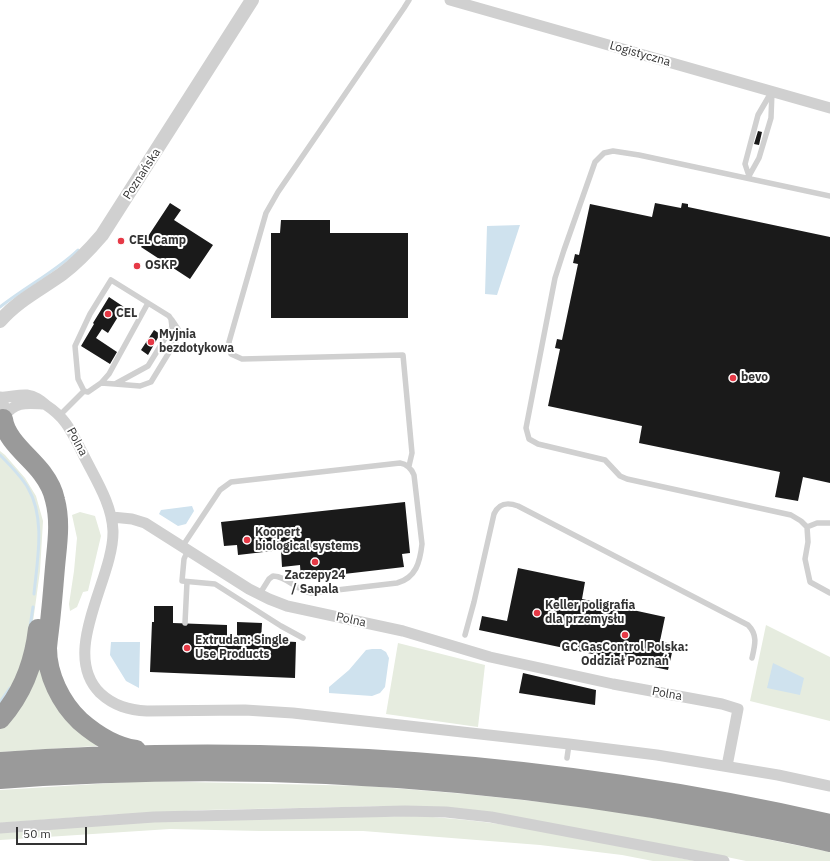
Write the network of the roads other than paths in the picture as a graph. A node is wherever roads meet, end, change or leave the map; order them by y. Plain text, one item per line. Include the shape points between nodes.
1 (252, 0) edge
2 (409, 0) edge
3 (450, 0) edge
4 (772, 91) junction
5 (830, 108) edge
6 (830, 196) edge
7 (148, 303) junction
8 (171, 319) junction
9 (0, 321) edge
10 (101, 383) junction
11 (115, 384) junction
12 (84, 391) junction
13 (0, 397) edge
14 (46, 405) junction
15 (60, 415) junction
16 (2, 416) edge
17 (0, 446) edge
18 (408, 466) junction
19 (112, 517) junction
20 (830, 523) edge
21 (806, 527) junction
22 (185, 549) junction
23 (188, 582) junction
24 (830, 593) edge
25 (259, 595) junction
26 (185, 623) dead end
27 (465, 635) dead end
28 (303, 638) dead end
29 (752, 658) dead end
30 (0, 719) edge
31 (569, 744) junction
32 (170, 754) junction
33 (568, 758) dead end
34 (0, 762) edge
35 (727, 766) junction
36 (0, 779) edge
37 (830, 786) edge
38 (830, 824) edge
39 (0, 828) edge
40 (830, 842) edge
41 (724, 861) edge

1 - 9 street, Poznańska via 102,235 70,267 26,298
2 - 18 lane via 266,213 229,342 232,354 242,359 403,354 412,453
3 - 4 street, Logistyczna
4 - 4 lane via 758,115 745,164 749,176 759,158 770,118
4 - 5 street, Logistyczna
6 - 21 lane via 639,155 613,151 604,153 594,162 555,278 526,428 529,439 538,444 605,460 620,476 627,479 790,515
7 - 8 lane
7 - 10 lane
7 - 12 lane via 111,280 90,314 75,346 78,379
8 - 11 lane via 171,331 151,362
8 - 11 lane via 178,329 176,341 151,382 140,386
10 - 11 lane
10 - 12 lane via 88,392
12 - 15 lane
13 - 14 street, Polna via 26,395
14 - 15 street, Polna
14 - 16 street via 17,405
15 - 19 street, Polna via 69,428
16 - 32 highway via 10,435 46,478 53,491 57,510 58,537 47,649 52,677 59,693 76,717 103,738 130,749
17 - 30 highway via 27,473 37,488 45,508 47,528 42,598 34,657 16,697
18 - 22 lane via 400,463 231,482 220,490
18 - 25 lane via 414,474 422,544 414,572 407,580 397,584 311,593 273,576
19 - 22 street, Polna via 145,523
19 - 31 street via 112,545 86,639 84,656 89,677 96,689 120,706 147,711 245,710 294,713
20 - 21 lane via 817,523
21 - 24 lane via 808,542 804,559 810,582
22 - 23 lane via 182,581
22 - 25 street, Polna
23 - 26 lane
23 - 28 lane via 220,586
25 - 35 street, Polna via 287,606 403,631 486,656 738,709
27 - 29 lane via 494,514 498,506 509,503 748,625 755,635
31 - 33 lane
31 - 35 street
32 - 34 highway
32 - 38 highway via 375,759 513,771 673,793
35 - 37 street
36 - 40 highway via 197,772 342,775 416,780 616,802
39 - 41 street via 154,817 446,812 491,817

